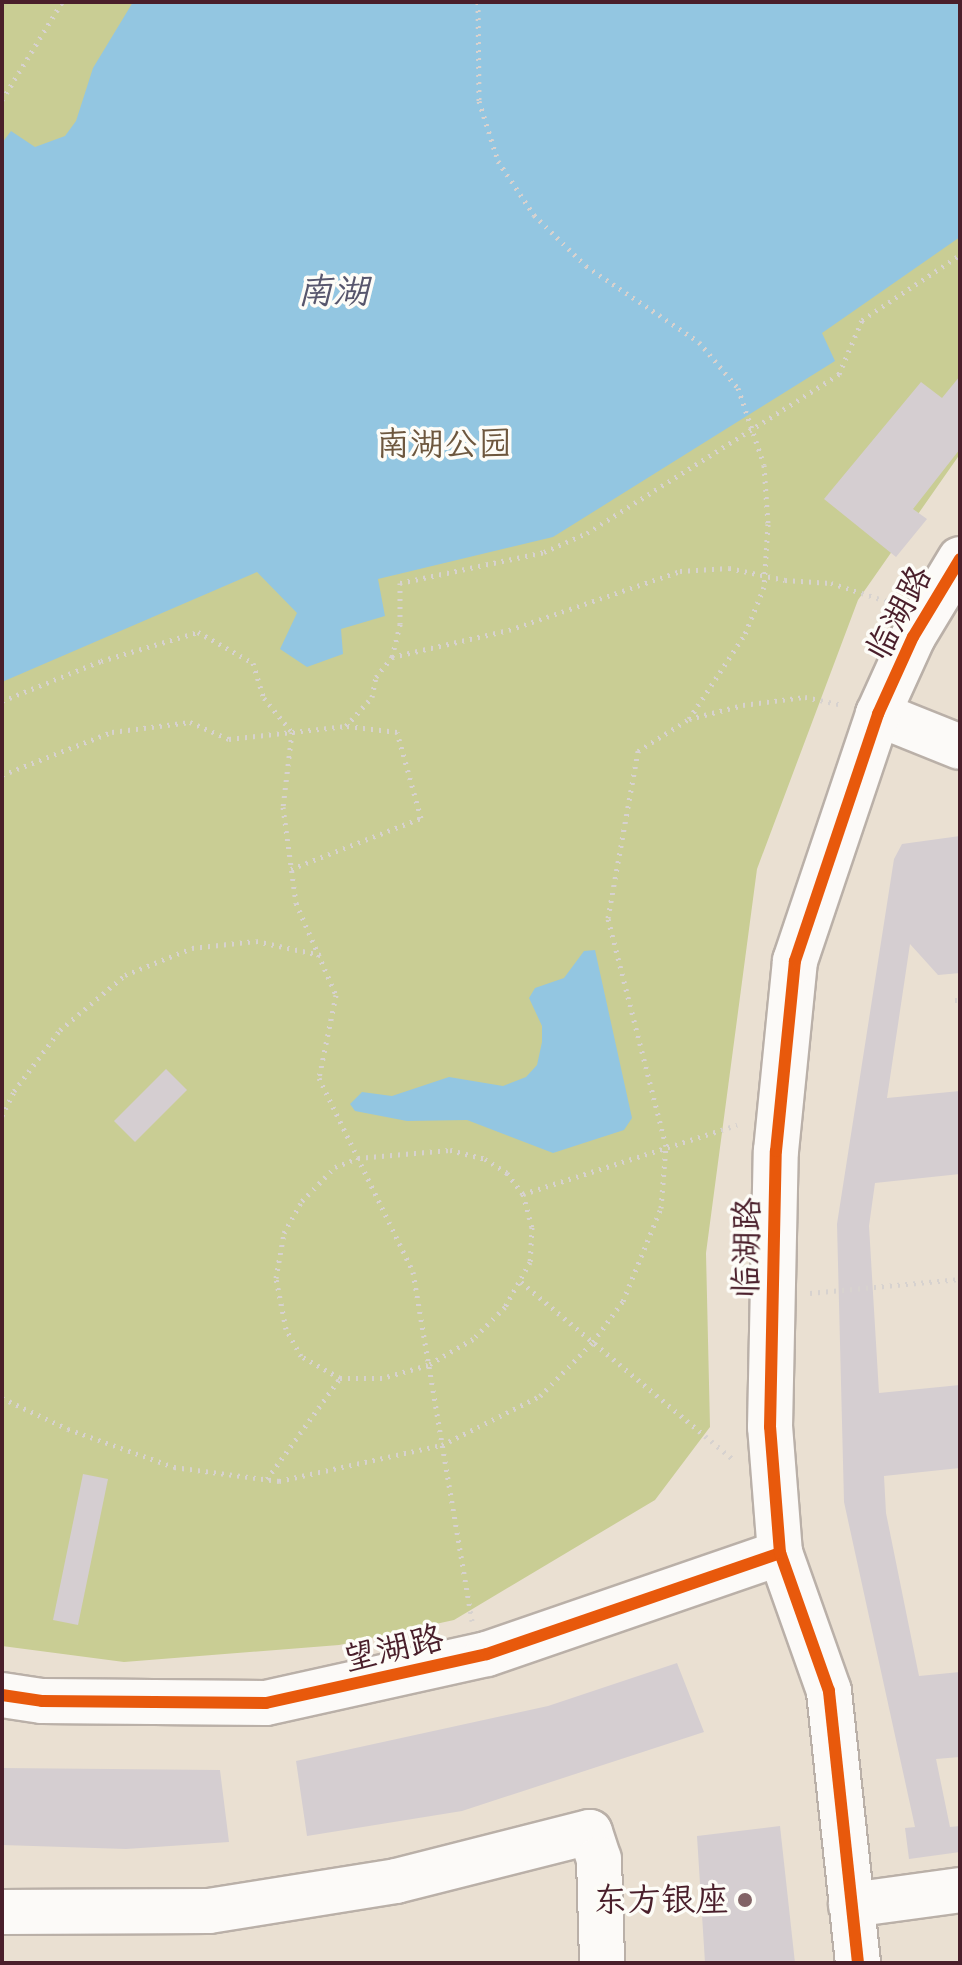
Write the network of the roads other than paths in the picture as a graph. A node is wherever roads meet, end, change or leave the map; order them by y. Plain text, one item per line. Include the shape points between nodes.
1 (960, 559) edge
2 (944, 617) edge
3 (878, 714) junction
4 (960, 747) edge
5 (780, 1553) junction
6 (2, 1695) edge
7 (960, 1890) edge
8 (851, 1905) junction
9 (2, 1912) edge
10 (602, 1963) edge
11 (858, 1963) edge

1 - 2 street, 临湖路
2 - 3 street, 临湖路
3 - 4 street
3 - 5 street, 临湖路 via 795,961 776,1166 770,1427
5 - 6 street, 望湖路 via 487,1654 266,1703 42,1701
5 - 8 street, 临湖路 via 829,1691
7 - 8 street
8 - 11 street, 临湖路
9 - 10 street via 209,1911 396,1881 590,1832 599,1859

